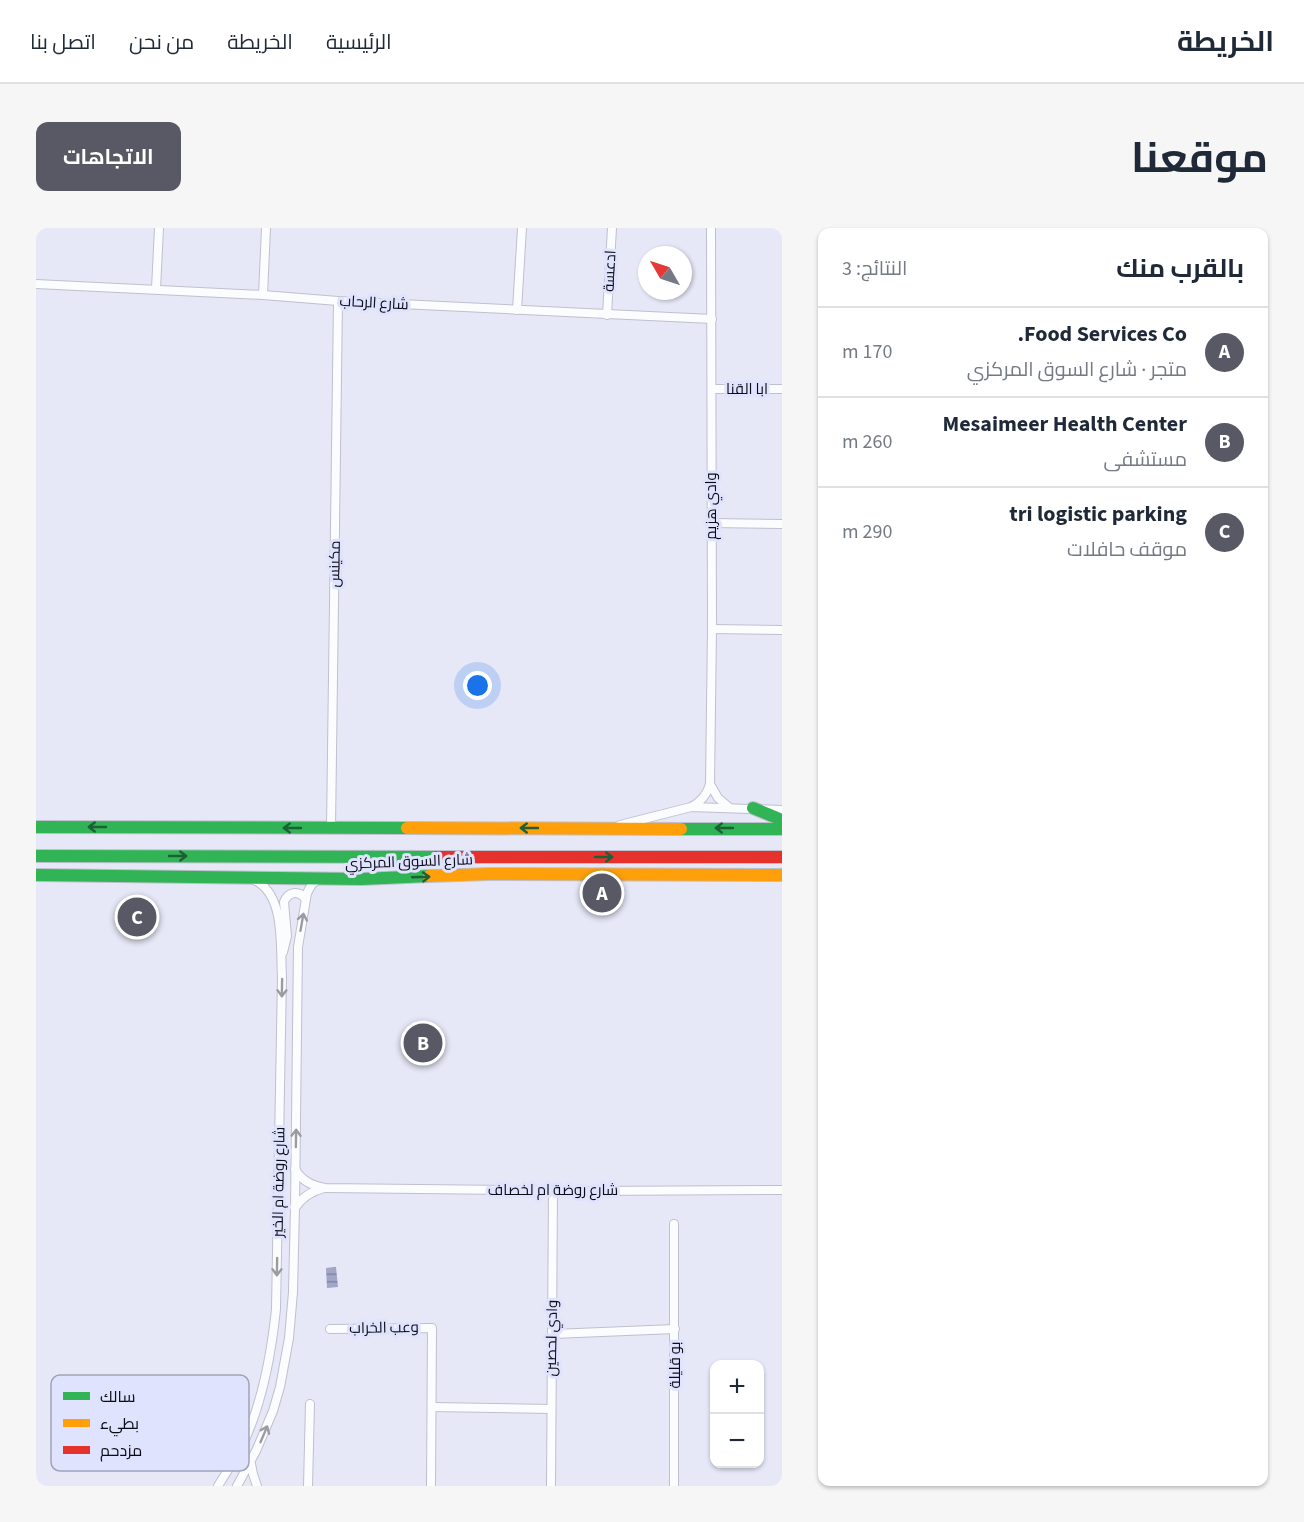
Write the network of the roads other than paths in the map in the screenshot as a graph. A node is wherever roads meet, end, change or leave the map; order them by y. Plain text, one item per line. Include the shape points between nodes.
1 (159, 228) edge
2 (266, 228) edge
3 (522, 228) edge
4 (612, 228) edge
5 (711, 228) edge
6 (36, 284) edge
7 (156, 289) junction
8 (263, 295) junction
9 (338, 301) junction
10 (517, 310) junction
11 (608, 315) junction
12 (712, 319) junction
13 (712, 389) junction
14 (782, 389) edge
15 (711, 523) junction
16 (782, 524) edge
17 (712, 629) junction
18 (782, 630) edge
19 (710, 784) junction
20 (691, 807) junction
21 (730, 808) junction
22 (753, 808) junction
23 (782, 810) edge
24 (782, 819) edge
25 (36, 827) edge
26 (331, 828) junction
27 (604, 828) junction
28 (782, 828) edge
29 (36, 856) edge
30 (674, 857) junction
31 (782, 857) edge
32 (36, 875) edge
33 (712, 875) junction
34 (782, 875) edge
35 (251, 879) junction
36 (319, 879) junction
37 (305, 898) junction
38 (281, 958) junction
39 (295, 1169) junction
40 (325, 1188) junction
41 (553, 1190) junction
42 (782, 1190) edge
43 (295, 1208) junction
44 (674, 1224) dead end
45 (330, 1329) dead end
46 (675, 1329) junction
47 (553, 1334) junction
48 (310, 1404) dead end
49 (432, 1407) junction
50 (551, 1408) junction
51 (249, 1428) edge
52 (251, 1462) junction
53 (249, 1465) edge
54 (227, 1471) edge
55 (246, 1471) edge
56 (218, 1486) edge
57 (237, 1486) edge
58 (258, 1486) edge
59 (308, 1486) edge
60 (431, 1486) edge
61 (551, 1486) edge
62 (674, 1486) edge

1 - 7 street
2 - 8 street
3 - 10 street
4 - 11 street, ادعسة
5 - 12 street, وادي هزيم
6 - 7 street, شارع الرحاب
7 - 8 street, شارع الرحاب
8 - 9 street, شارع الرحاب
9 - 10 street, شارع الرحاب
9 - 26 street, مكينس
10 - 11 street, شارع الرحاب
11 - 12 street, شارع الرحاب
12 - 13 street, وادي هزيم
13 - 14 street, ابا القنا
13 - 15 street, وادي هزيم
15 - 16 street
15 - 17 street, وادي هزيم
17 - 18 street
17 - 19 street, وادي هزيم
19 - 20 street via 704,798
19 - 21 street
20 - 21 street
20 - 27 street
21 - 22 street
22 - 23 street
22 - 24 main road
26 -> 25 main road
27 -> 26 main road
28 -> 27 main road
29 -> 30 main road, شارع السوق المركزي
30 - 31 main road, شارع السوق المركزي
30 - 33 main road
32 - 35 main road, شارع السوق المركزي
33 - 34 main road, شارع السوق المركزي
36 -> 33 main road, شارع السوق المركزي via 489,874
35 - 36 main road, شارع السوق المركزي
35 - 38 street, شارع روضة ام الخير via 266,887 275,902
36 - 37 street, شارع روضة ام الخير
37 - 38 street via 300,893 290,894 284,902 286,936
39 -> 37 street, شارع روضة ام الخير via 297,963
38 -> 51 street, شارع روضة ام الخير via 277,1289 267,1370
39 - 40 street, شارع روضة ام لخصاف via 307,1182
39 - 43 street, شارع روضة ام الخير
40 - 41 street, شارع روضة ام لخصاف
40 - 43 street via 308,1194
41 - 42 street, شارع روضة ام لخصاف
41 - 47 street, وادي لحصين
52 -> 43 street, شارع روضة ام الخير via 273,1411 285,1363 292,1313
44 - 46 street
45 - 49 street, وعب الخراب via 432,1328
46 - 47 street, بو قليلة
46 - 62 street, بو قليلة
47 - 50 street, وادي لحصين
48 - 59 street
49 - 50 street
49 - 60 street, وعب الخراب
50 - 61 street, وادي لحصين
52 - 53 street, شارع روضة ام الخير
52 - 58 street
54 -> 56 street, شارع روضة ام الخير
55 - 57 street, شارع روضة ام الخير

